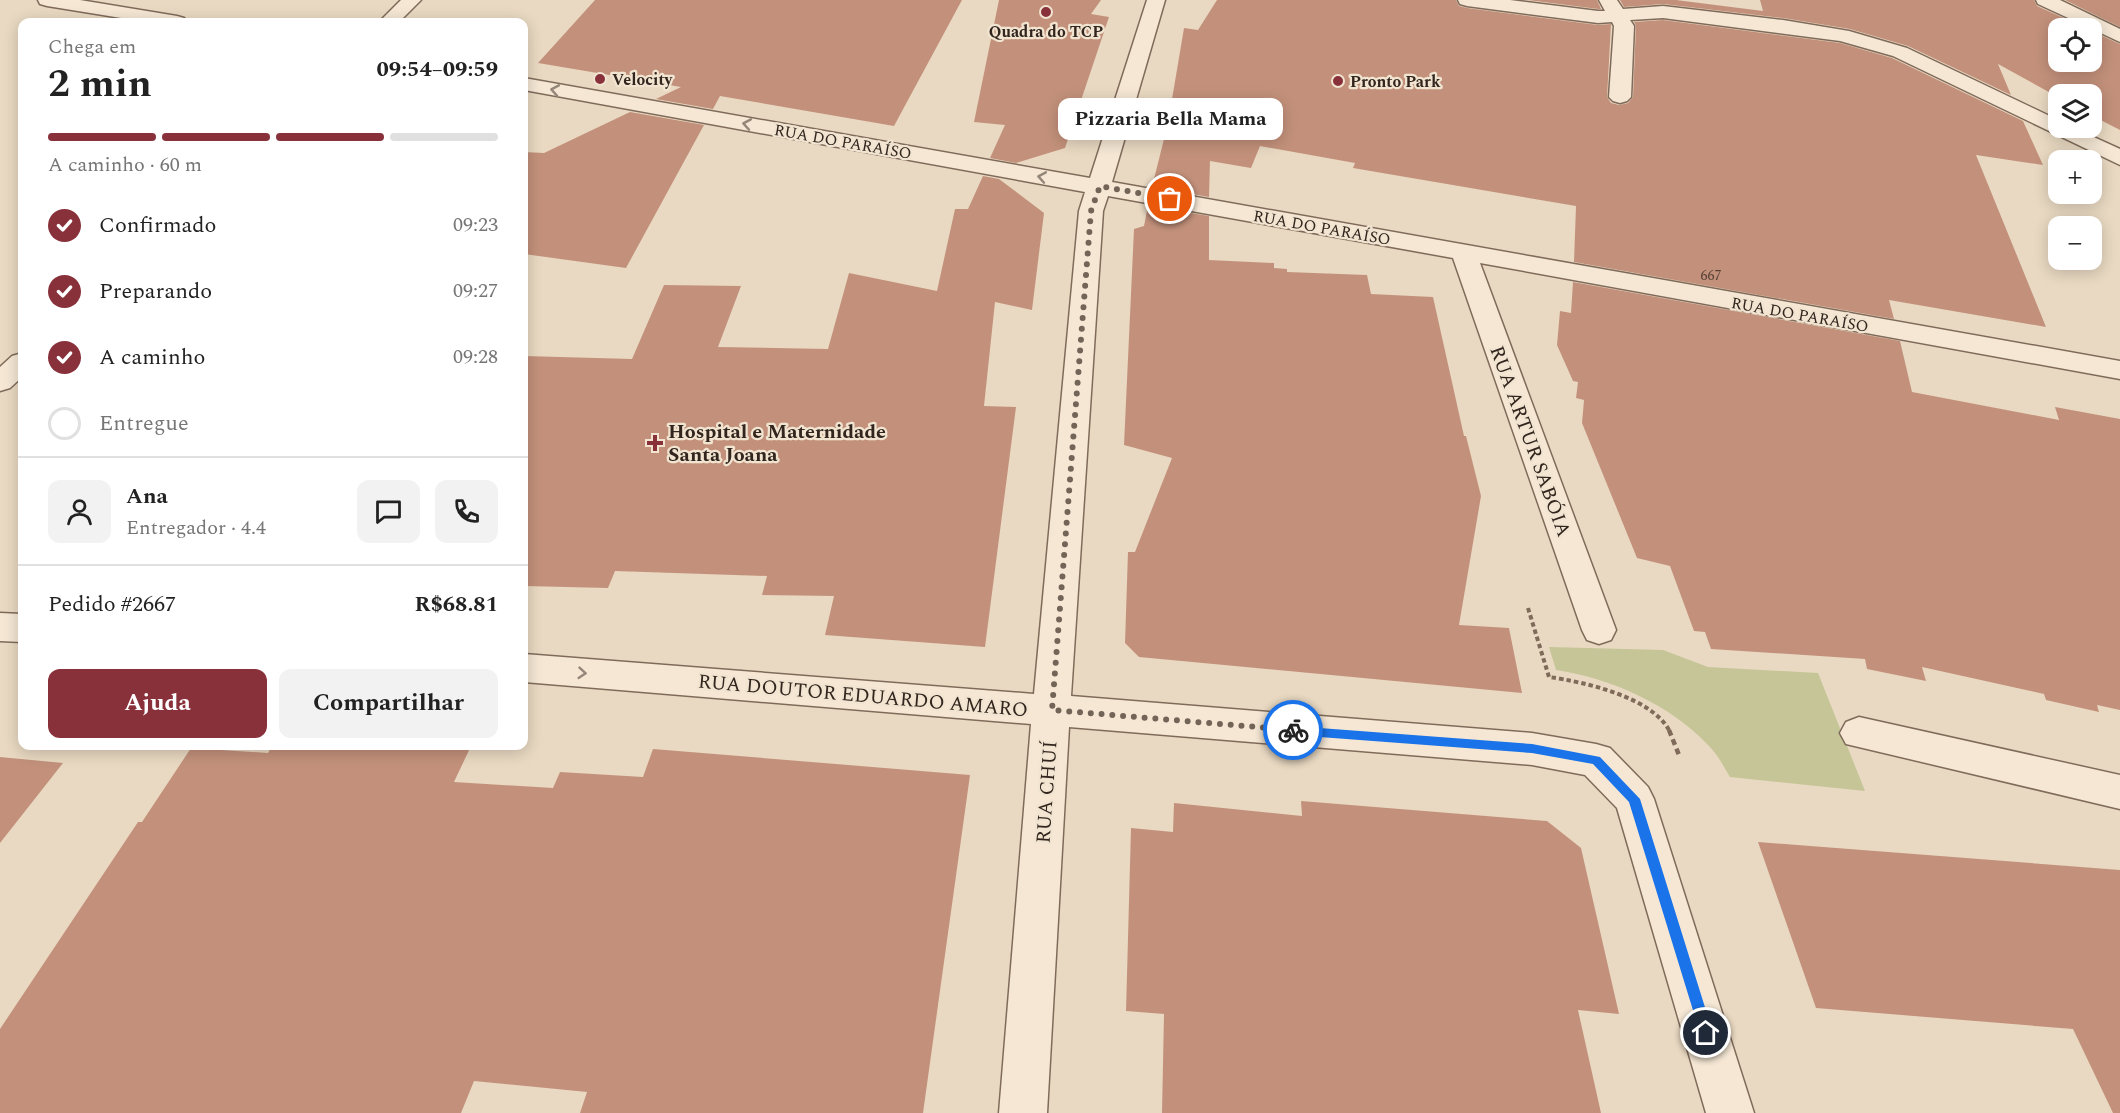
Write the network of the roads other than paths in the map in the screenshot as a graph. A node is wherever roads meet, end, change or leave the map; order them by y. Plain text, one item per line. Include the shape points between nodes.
1 (47, 0) edge
2 (412, 0) edge
3 (1156, 0) edge
4 (1467, 0) edge
5 (2045, 0) edge
6 (1613, 8) edge
7 (153, 18) edge
8 (392, 18) edge
9 (2120, 36) edge
10 (528, 85) edge
11 (1620, 97) dead end
12 (2120, 158) edge
13 (1100, 186) junction
14 (1463, 252) junction
15 (18, 366) edge
16 (2120, 370) edge
17 (0, 382) edge
18 (0, 627) edge
19 (18, 628) edge
20 (1599, 630) dead end
21 (528, 668) edge
22 (1052, 710) junction
23 (1859, 733) dead end
24 (2120, 792) edge
25 (1023, 1113) edge
26 (1730, 1113) edge

1 - 7 street
2 - 8 street
3 - 13 street, RUA CHUÍ
4 - 6 street via 1598,17
5 - 9 street
6 - 11 street via 1624,26
6 - 12 street via 1783,26 1870,42 1900,52
13 -> 10 street, RUA DO PARAÍSO
13 - 14 street, RUA DO PARAÍSO
13 - 22 street, RUA CHUÍ via 1091,211
14 - 16 street, RUA DO PARAÍSO
14 - 20 street, RUA ARTUR SABÓIA
15 - 17 street
18 - 19 street
21 -> 22 street, RUA DOUTOR EDUARDO AMARO
22 - 25 street, RUA CHUÍ
22 - 26 street, RUA DOUTOR EDUARDO AMARO via 1532,749 1596,760 1634,799
23 - 24 street

